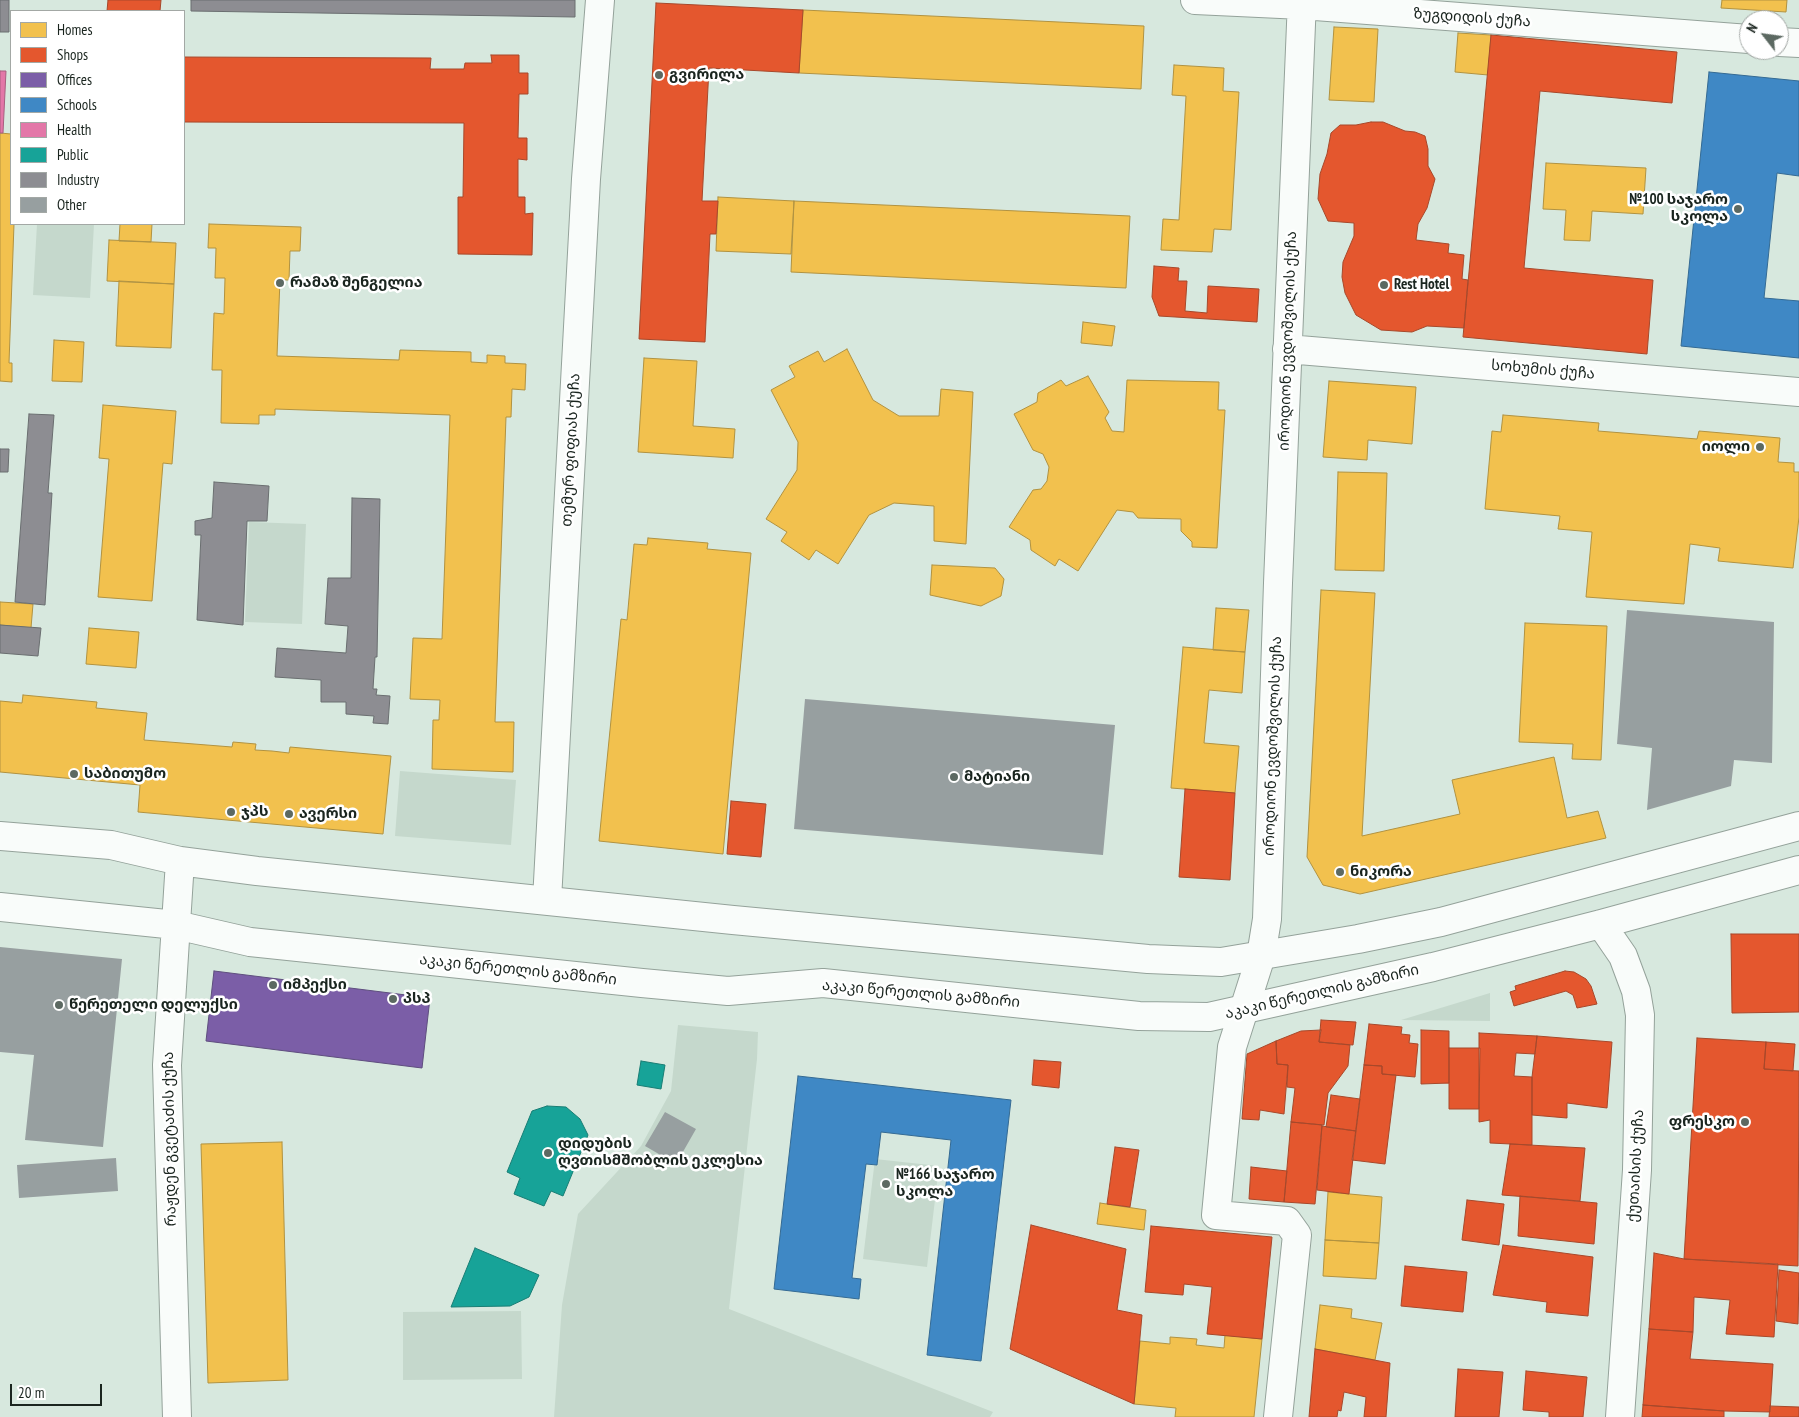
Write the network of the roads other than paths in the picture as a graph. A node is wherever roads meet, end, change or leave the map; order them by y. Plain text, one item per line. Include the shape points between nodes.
1 (600, 0) edge
2 (1195, 0) edge
3 (1302, 3) edge
4 (1739, 38) edge
5 (1287, 349) junction
6 (1799, 392) edge
7 (1799, 826) edge
8 (0, 836) edge
9 (180, 862) junction
10 (1799, 870) edge
11 (547, 900) junction
12 (0, 906) edge
13 (176, 924) junction
14 (1602, 924) junction
15 (1260, 956) junction
16 (1243, 1010) junction
17 (177, 1417) edge
18 (1278, 1417) edge
19 (1620, 1417) edge

1 - 11 main road, თემურ ფიფიას ქუჩა via 586,179
2 - 3 main road, ზუგდიდის ქუჩა
3 - 4 main road, ზუგდიდის ქუჩა
3 - 5 main road, იროდიონ ევდოშვილის ქუჩა
5 - 6 main road, სოხუმის ქუჩა
5 - 15 main road, იროდიონ ევდოშვილის ქუჩა via 1267,919
7 - 15 main road via 1441,922
8 - 9 main road via 111,845
9 - 11 main road
9 - 13 main road, რაჟდენ გვეტაძის ქუჩა
10 - 14 main road, აკაკი წერეთლის გამზირი
11 - 15 main road via 1148,959 1220,962
12 - 13 main road, აკაკი წერეთლის გამზირი
13 - 16 main road, აკაკი წერეთლის გამზირი via 250,942 728,991 823,984 1139,1016 1209,1017
13 - 17 main road, რაჟდენ გვეტაძის ქუჩა via 167,1065
14 - 16 main road, აკაკი წერეთლის გამზირი
14 - 19 main road, ქუთაისის ქუჩა via 1623,956 1636,991 1640,1016 1637,1170
15 - 16 main road, იროდიონ ევდოშვილის ქუჩა
16 - 18 main road, იროდიონ ევდოშვილის ქუჩა via 1232,1047 1216,1215 1287,1222 1297,1235

